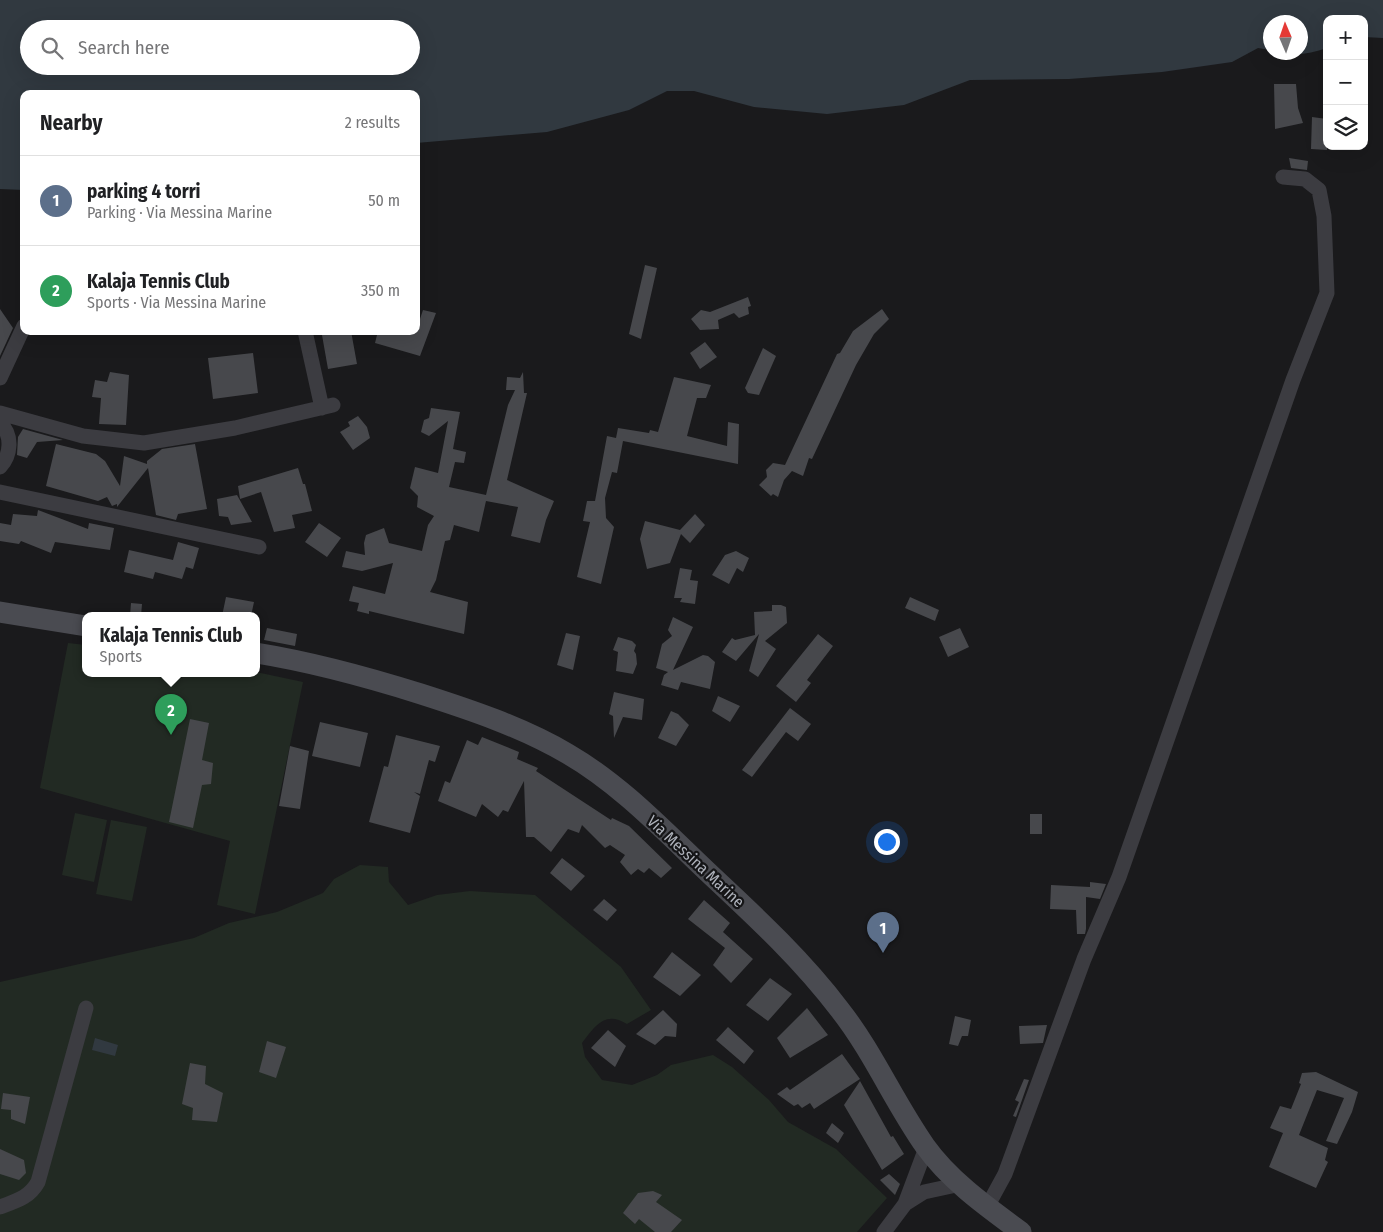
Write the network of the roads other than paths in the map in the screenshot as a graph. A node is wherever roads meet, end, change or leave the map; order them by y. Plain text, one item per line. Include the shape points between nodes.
1 (1282, 177) dead end
2 (20, 335) edge
3 (306, 335) edge
4 (0, 378) edge
5 (4, 420) edge
6 (0, 467) edge
7 (0, 492) edge
8 (259, 547) dead end
9 (0, 612) edge
10 (82, 625) edge
11 (260, 654) edge
12 (86, 1008) dead end
13 (926, 1148) junction
14 (961, 1184) junction
15 (904, 1204) junction
16 (0, 1207) edge
17 (987, 1207) junction
18 (884, 1232) edge
19 (1021, 1232) edge

1 - 17 street via 1305,179 1319,190 1324,216 1327,293 1293,380 1119,877 1084,959 1005,1174
2 - 4 street
3 - 5 street via 327,406 235,428 144,444
5 - 6 street via 9,450
7 - 8 street
9 - 10 main road
11 - 13 main road, Via Messina Marine via 376,680 475,711 569,755 633,801 764,925 841,1010
12 - 16 street via 38,1182 22,1199
13 - 14 main road, Via Messina Marine
13 - 15 street
14 - 15 street via 924,1192
14 - 17 main road, Via Messina Marine
15 - 18 street
17 - 19 main road, Via Messina Marine

